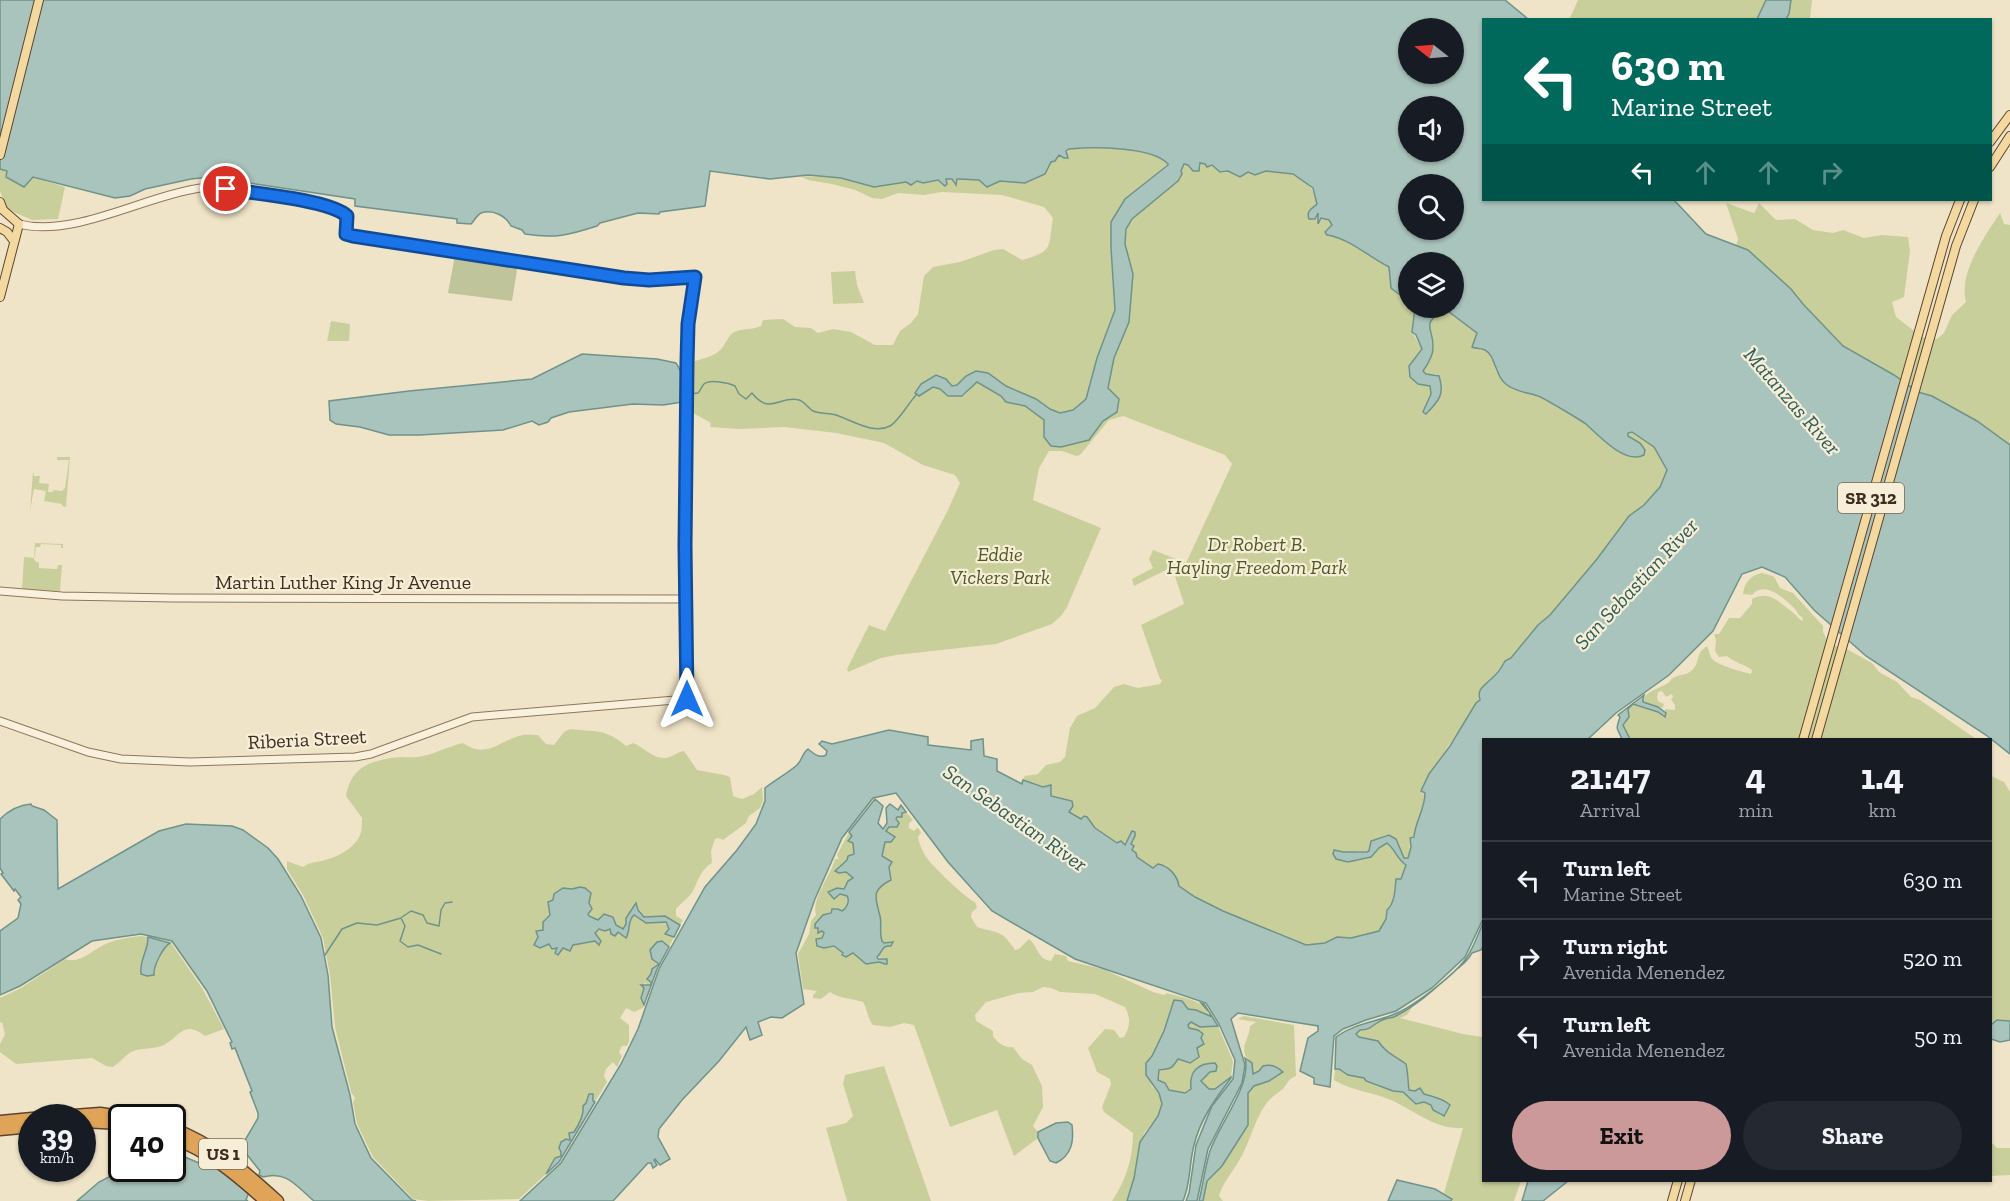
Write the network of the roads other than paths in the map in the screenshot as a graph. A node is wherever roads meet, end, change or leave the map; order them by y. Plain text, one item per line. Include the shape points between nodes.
1 (39, 0) edge
2 (2010, 115) edge
3 (2010, 136) edge
4 (1992, 139) edge
5 (0, 155) edge
6 (1992, 163) edge
7 (1960, 201) edge
8 (1974, 201) edge
9 (0, 202) edge
10 (0, 215) edge
11 (0, 223) edge
12 (19, 224) junction
13 (0, 228) edge
14 (14, 241) junction
15 (0, 297) edge
16 (0, 591) edge
17 (687, 599) junction
18 (0, 721) edge
19 (1804, 738) edge
20 (1817, 738) edge
21 (18, 1119) edge
22 (0, 1121) edge
23 (18, 1128) edge
24 (0, 1130) edge
25 (186, 1135) edge
26 (186, 1144) edge
27 (1677, 1182) edge
28 (1690, 1182) edge
29 (265, 1201) edge
30 (278, 1201) edge
31 (1672, 1201) edge
32 (1685, 1201) edge

1 - 5 main road
2 - 4 main road
3 - 6 main road
7 - 19 main road, SR 312 via 1940,256
8 - 20 main road, SR 312 via 1951,263
9 - 12 main road
10 - 12 main road
11 - 12 main road
12 - 14 main road
12 - 17 street via 64,226 164,195 209,187 340,211 347,216 346,234 358,237 624,278 695,277 688,324
13 - 14 main road
14 - 15 main road
16 - 17 street, Martin Luther King Jr Avenue via 71,597
17 - 18 street, Riberia Street via 687,699 472,717 365,755 190,762 110,757
21 - 22 highway
23 - 24 highway
25 - 30 highway, US 1 via 225,1156
26 - 29 highway, US 1 via 221,1163
27 - 31 main road
28 - 32 main road

